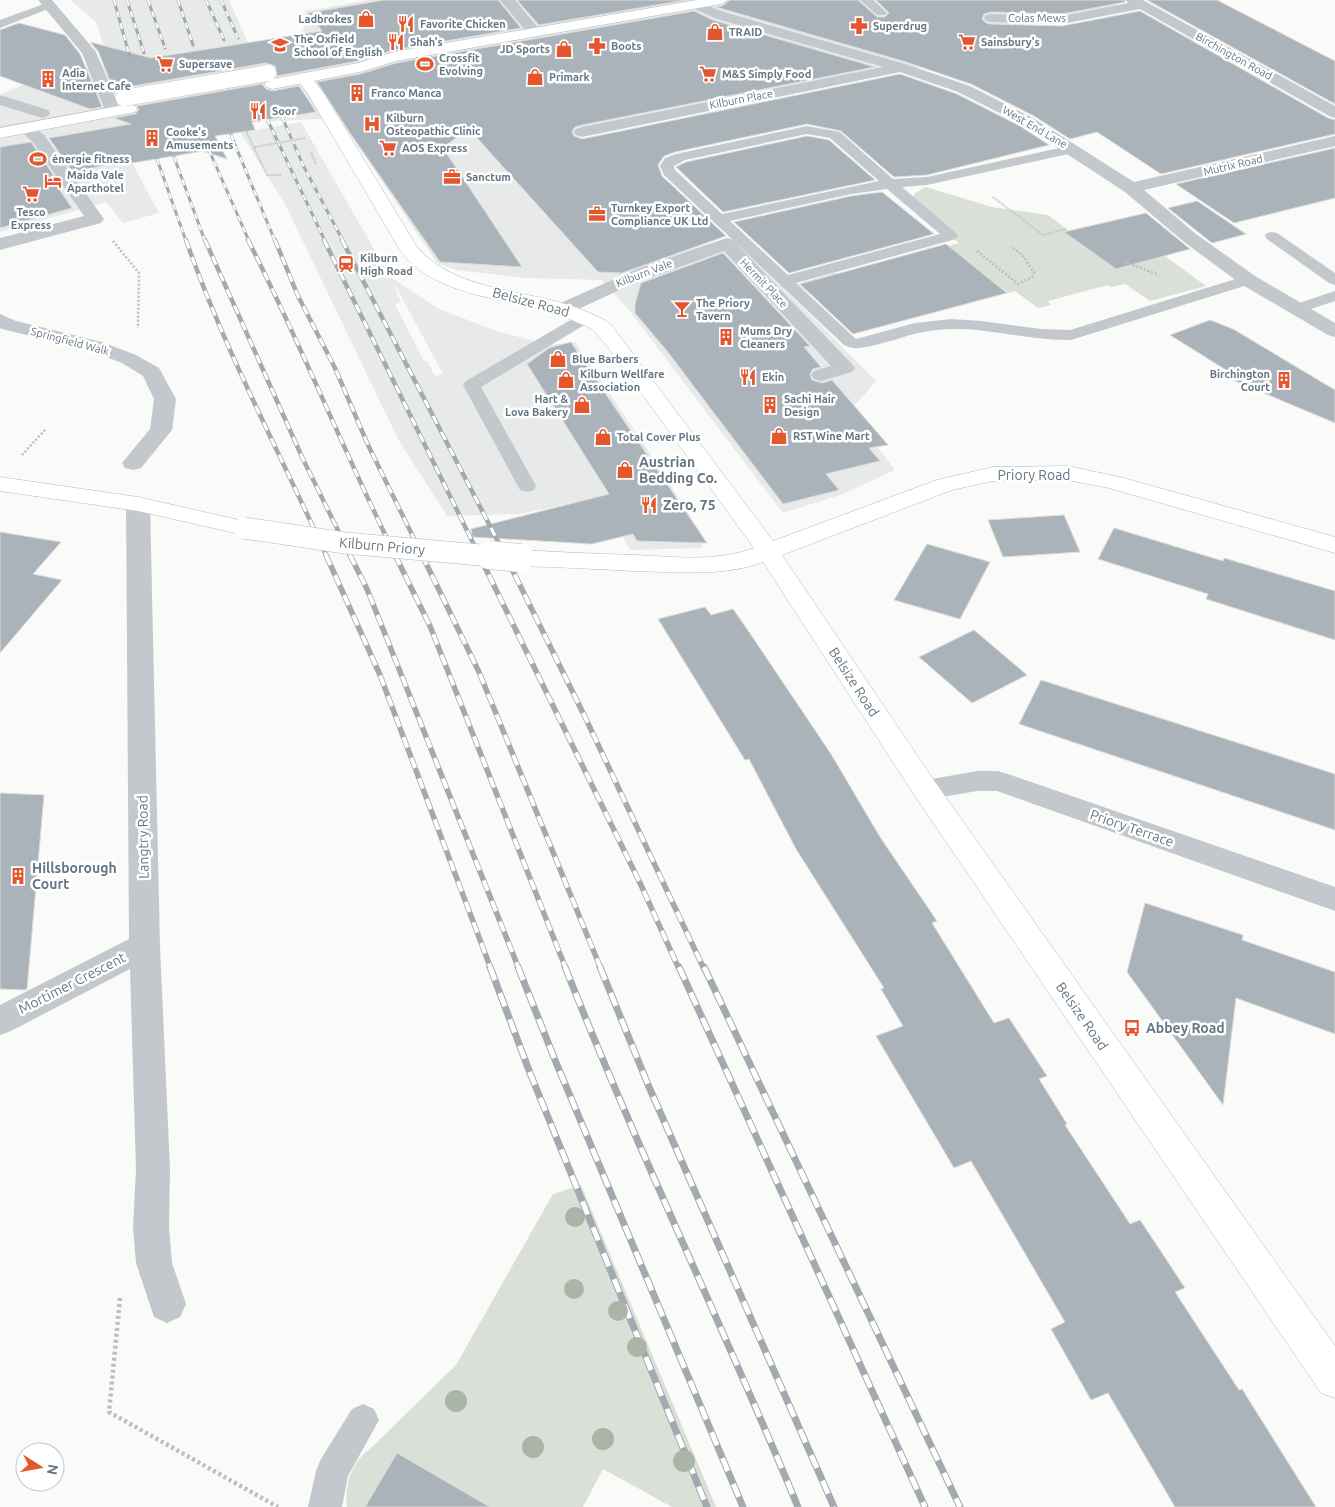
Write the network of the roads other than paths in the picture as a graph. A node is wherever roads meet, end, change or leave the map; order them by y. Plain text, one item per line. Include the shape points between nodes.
1 (507, 0) edge
2 (721, 0) edge
3 (866, 0) edge
4 (47, 2) edge
5 (1137, 2) edge
6 (695, 4) junction
7 (881, 13) dead end
8 (991, 18) dead end
9 (0, 24) edge
10 (535, 33) junction
11 (394, 57) junction
12 (900, 67) junction
13 (304, 78) junction
14 (270, 79) junction
15 (0, 100) edge
16 (119, 105) junction
17 (42, 113) junction
18 (1335, 113) edge
19 (84, 117) junction
20 (0, 121) edge
21 (26, 129) junction
22 (582, 132) dead end
23 (0, 133) edge
24 (1335, 142) edge
25 (1073, 149) junction
26 (890, 184) junction
27 (1131, 188) junction
28 (718, 219) junction
29 (1272, 236) dead end
30 (0, 244) edge
31 (727, 244) joint
32 (1248, 280) junction
33 (1335, 280) edge
34 (784, 281) junction
35 (1335, 296) edge
36 (563, 309) junction
37 (1296, 310) junction
38 (585, 318) junction
39 (0, 320) edge
40 (1335, 331) edge
41 (821, 375) dead end
42 (133, 462) dead end
43 (0, 484) edge
44 (528, 486) dead end
45 (138, 504) junction
46 (1335, 544) edge
47 (768, 551) junction
48 (925, 789) junction
49 (1335, 899) edge
50 (145, 946) junction
51 (0, 1021) edge
52 (167, 1304) dead end
53 (1335, 1379) edge
54 (363, 1420) dead end
55 (325, 1507) edge

1 - 10 street
2 - 6 main road
3 - 7 lane
4 - 9 lane
4 - 16 street via 90,52
5 - 8 street, Colas Mews via 1062,20
5 - 18 street, Birchington Road
6 - 10 main road
6 - 12 street, West End Lane via 719,15
10 - 11 main road
11 - 13 main road
11 - 14 main road via 356,57
12 - 22 street, Kilburn Place
12 - 25 street, West End Lane via 964,89 1027,120
13 - 14 main road
13 - 36 main road, Belsize Road via 409,250 422,265 454,282
14 - 16 main road
15 - 17 street
16 - 17 main road
16 - 19 main road
17 - 19 main road
17 - 20 main road
19 - 21 main road
21 - 23 main road
21 - 30 street via 38,138 96,219
24 - 27 street, Mutrix Road
25 - 26 lane via 928,181
25 - 27 street, West End Lane
26 - 28 lane
26 - 28 lane via 835,135 807,130 670,161 667,166 669,172
26 - 34 lane via 951,236
27 - 32 street, West End Lane via 1190,238
28 - 34 lane
29 - 33 lane
31 - 36 street, Kilburn Vale via 664,264
31 - 41 street, Hermit Place via 845,368
32 - 34 lane via 1070,335 1052,336 980,325 950,324 924,327 857,344 850,342
32 - 37 street, West End Lane
35 - 37 lane
36 - 38 main road, Belsize Road
37 - 40 street, West End Lane
38 - 44 lane via 472,385
38 - 47 main road, Belsize Road via 599,325 614,342
39 - 42 street, Springfield Walk via 95,346 152,372 165,399 162,430
43 - 45 main road, Kilburn Priory
45 - 47 main road, Kilburn Priory, bridge via 244,528 345,543 520,558 714,564 743,561
45 - 50 street, Langtry Road
46 - 47 main road, Priory Road via 1112,482 1067,473 993,474 945,485
47 - 48 main road, Belsize Road
48 - 49 street, Priory Terrace via 998,781
48 - 53 main road, Belsize Road
50 - 51 street, Mortimer Crescent
50 - 52 street, Langtry Road via 153,1170 151,1227 154,1263
54 - 55 lane via 333,1471

